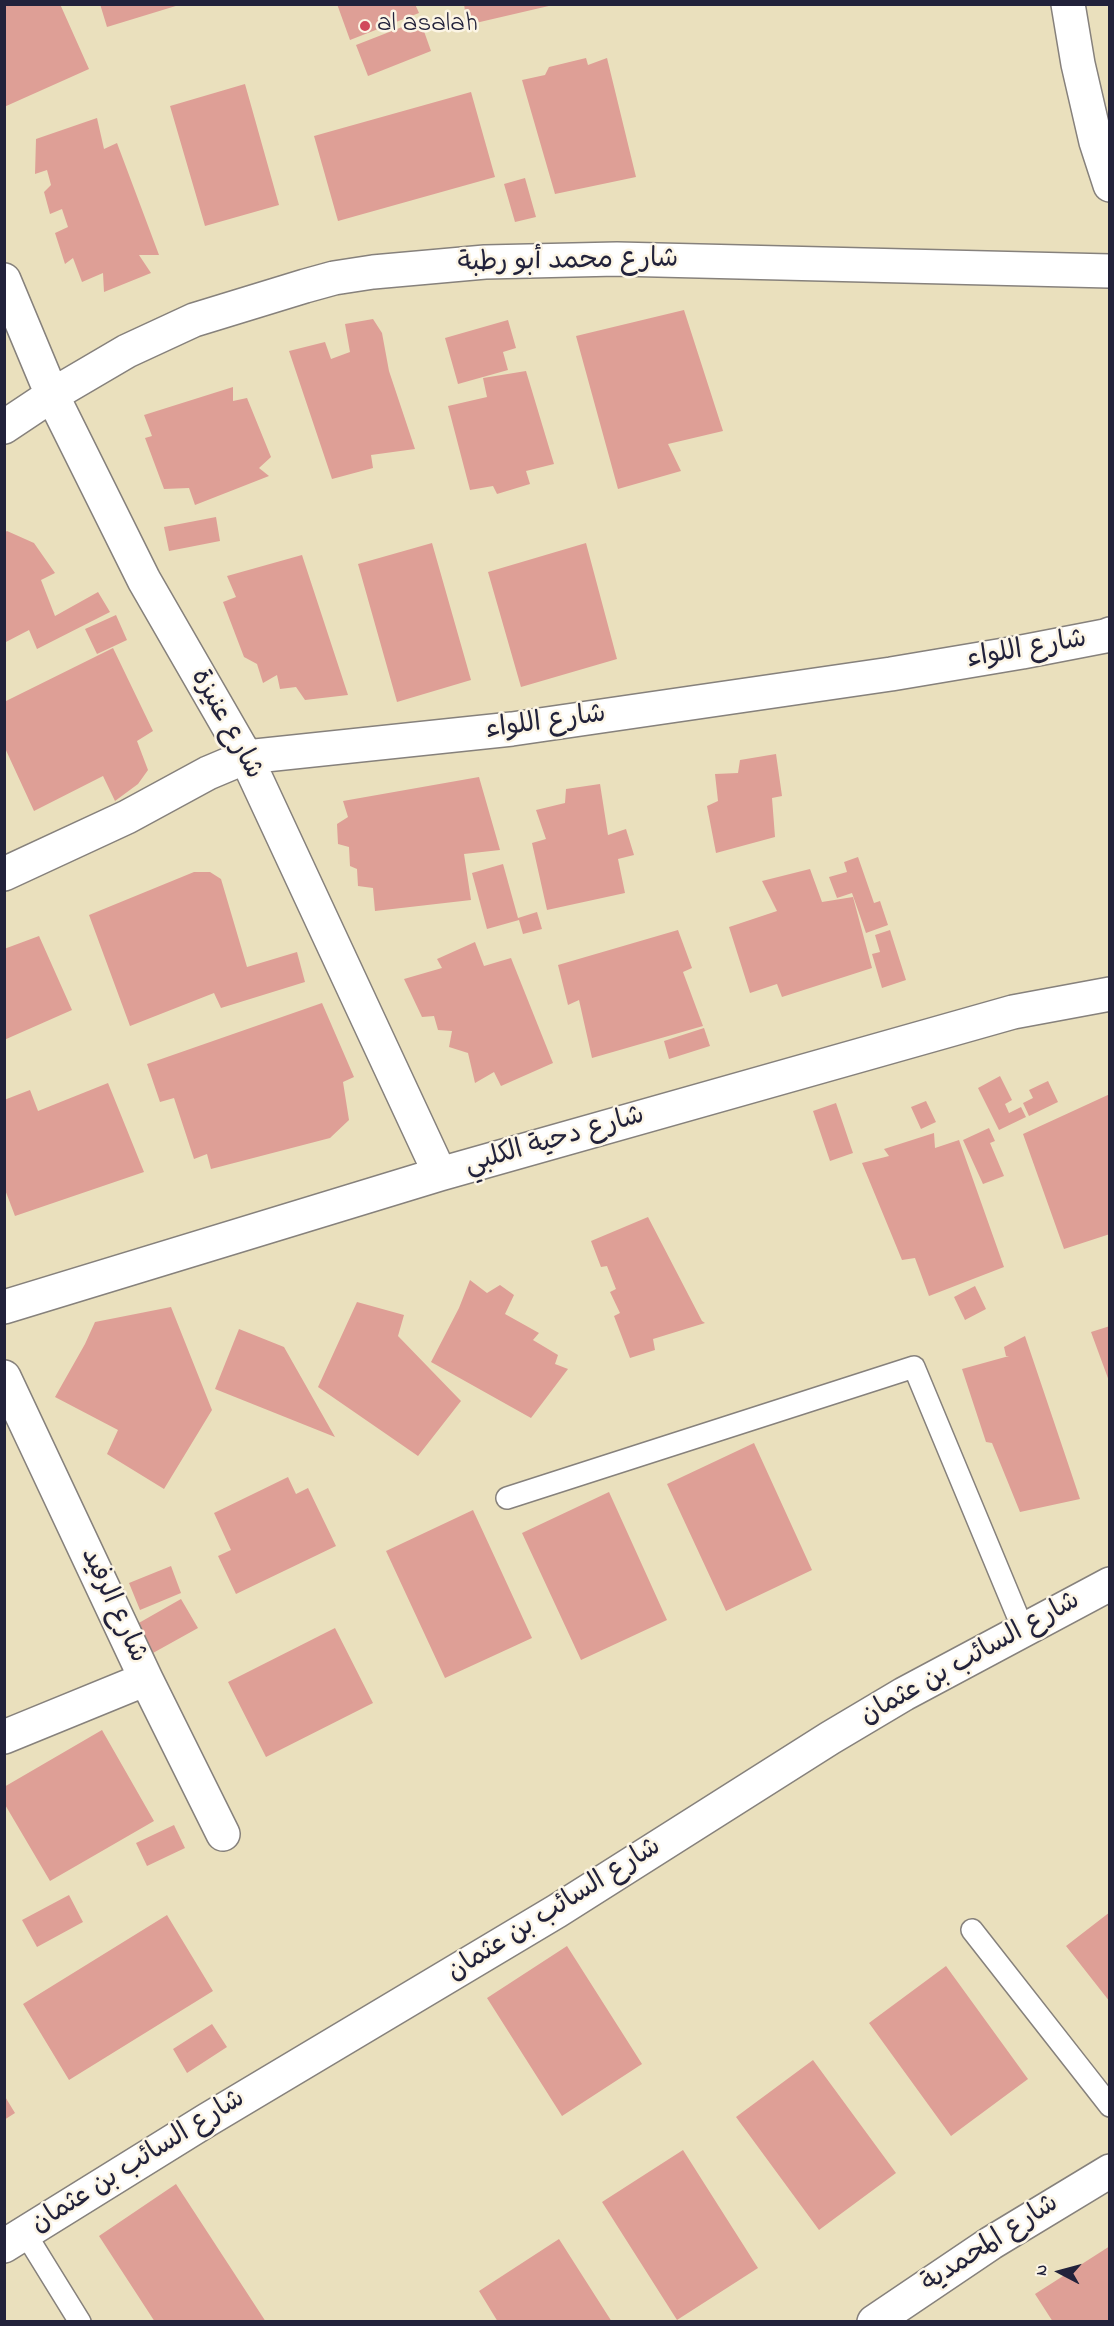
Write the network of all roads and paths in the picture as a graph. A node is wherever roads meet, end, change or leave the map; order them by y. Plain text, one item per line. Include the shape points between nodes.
1 (1068, 4) edge
2 (1110, 185) edge
3 (1110, 271) edge
4 (4, 280) edge
5 (52, 395) junction
6 (4, 427) edge
7 (1110, 634) edge
8 (246, 758) junction
9 (4, 874) edge
10 (1110, 994) edge
11 (440, 1174) junction
12 (4, 1307) edge
13 (4, 1377) edge
14 (507, 1498) dead end
15 (1110, 1584) edge
16 (1023, 1629) junction
17 (146, 1680) junction
18 (4, 1737) edge
19 (223, 1834) dead end
20 (972, 1930) dead end
21 (1110, 2106) edge
22 (1110, 2170) edge
23 (15, 2240) edge
24 (80, 2322) edge
25 (874, 2322) edge

1 - 2 street via 1096,142
3 - 5 street, شارع محمد أبو رطبة via 617,259 485,262 374,272 315,283 194,320 127,351
4 - 5 street, شارع عنيزة
5 - 6 street, شارع محمد أبو رطبة
5 - 8 street, شارع عنيزة via 144,580
7 - 8 street, شارع اللواء via 891,674 512,729
8 - 9 street, شارع اللواء
8 - 11 street, شارع عنيزة
10 - 11 street, شارع دحية الكلبي via 1013,1012
11 - 12 street, شارع دحية الكلبي
13 - 17 street, شارع الرفيد
14 - 16 lane via 914,1366
15 - 16 street, شارع السائب بن عثمان
16 - 23 street, شارع السائب بن عثمان via 830,1738 557,1911
17 - 18 street
17 - 19 street, شارع الرفيد
20 - 21 lane
22 - 25 street, شارع المحمدية
23 - 24 lane

